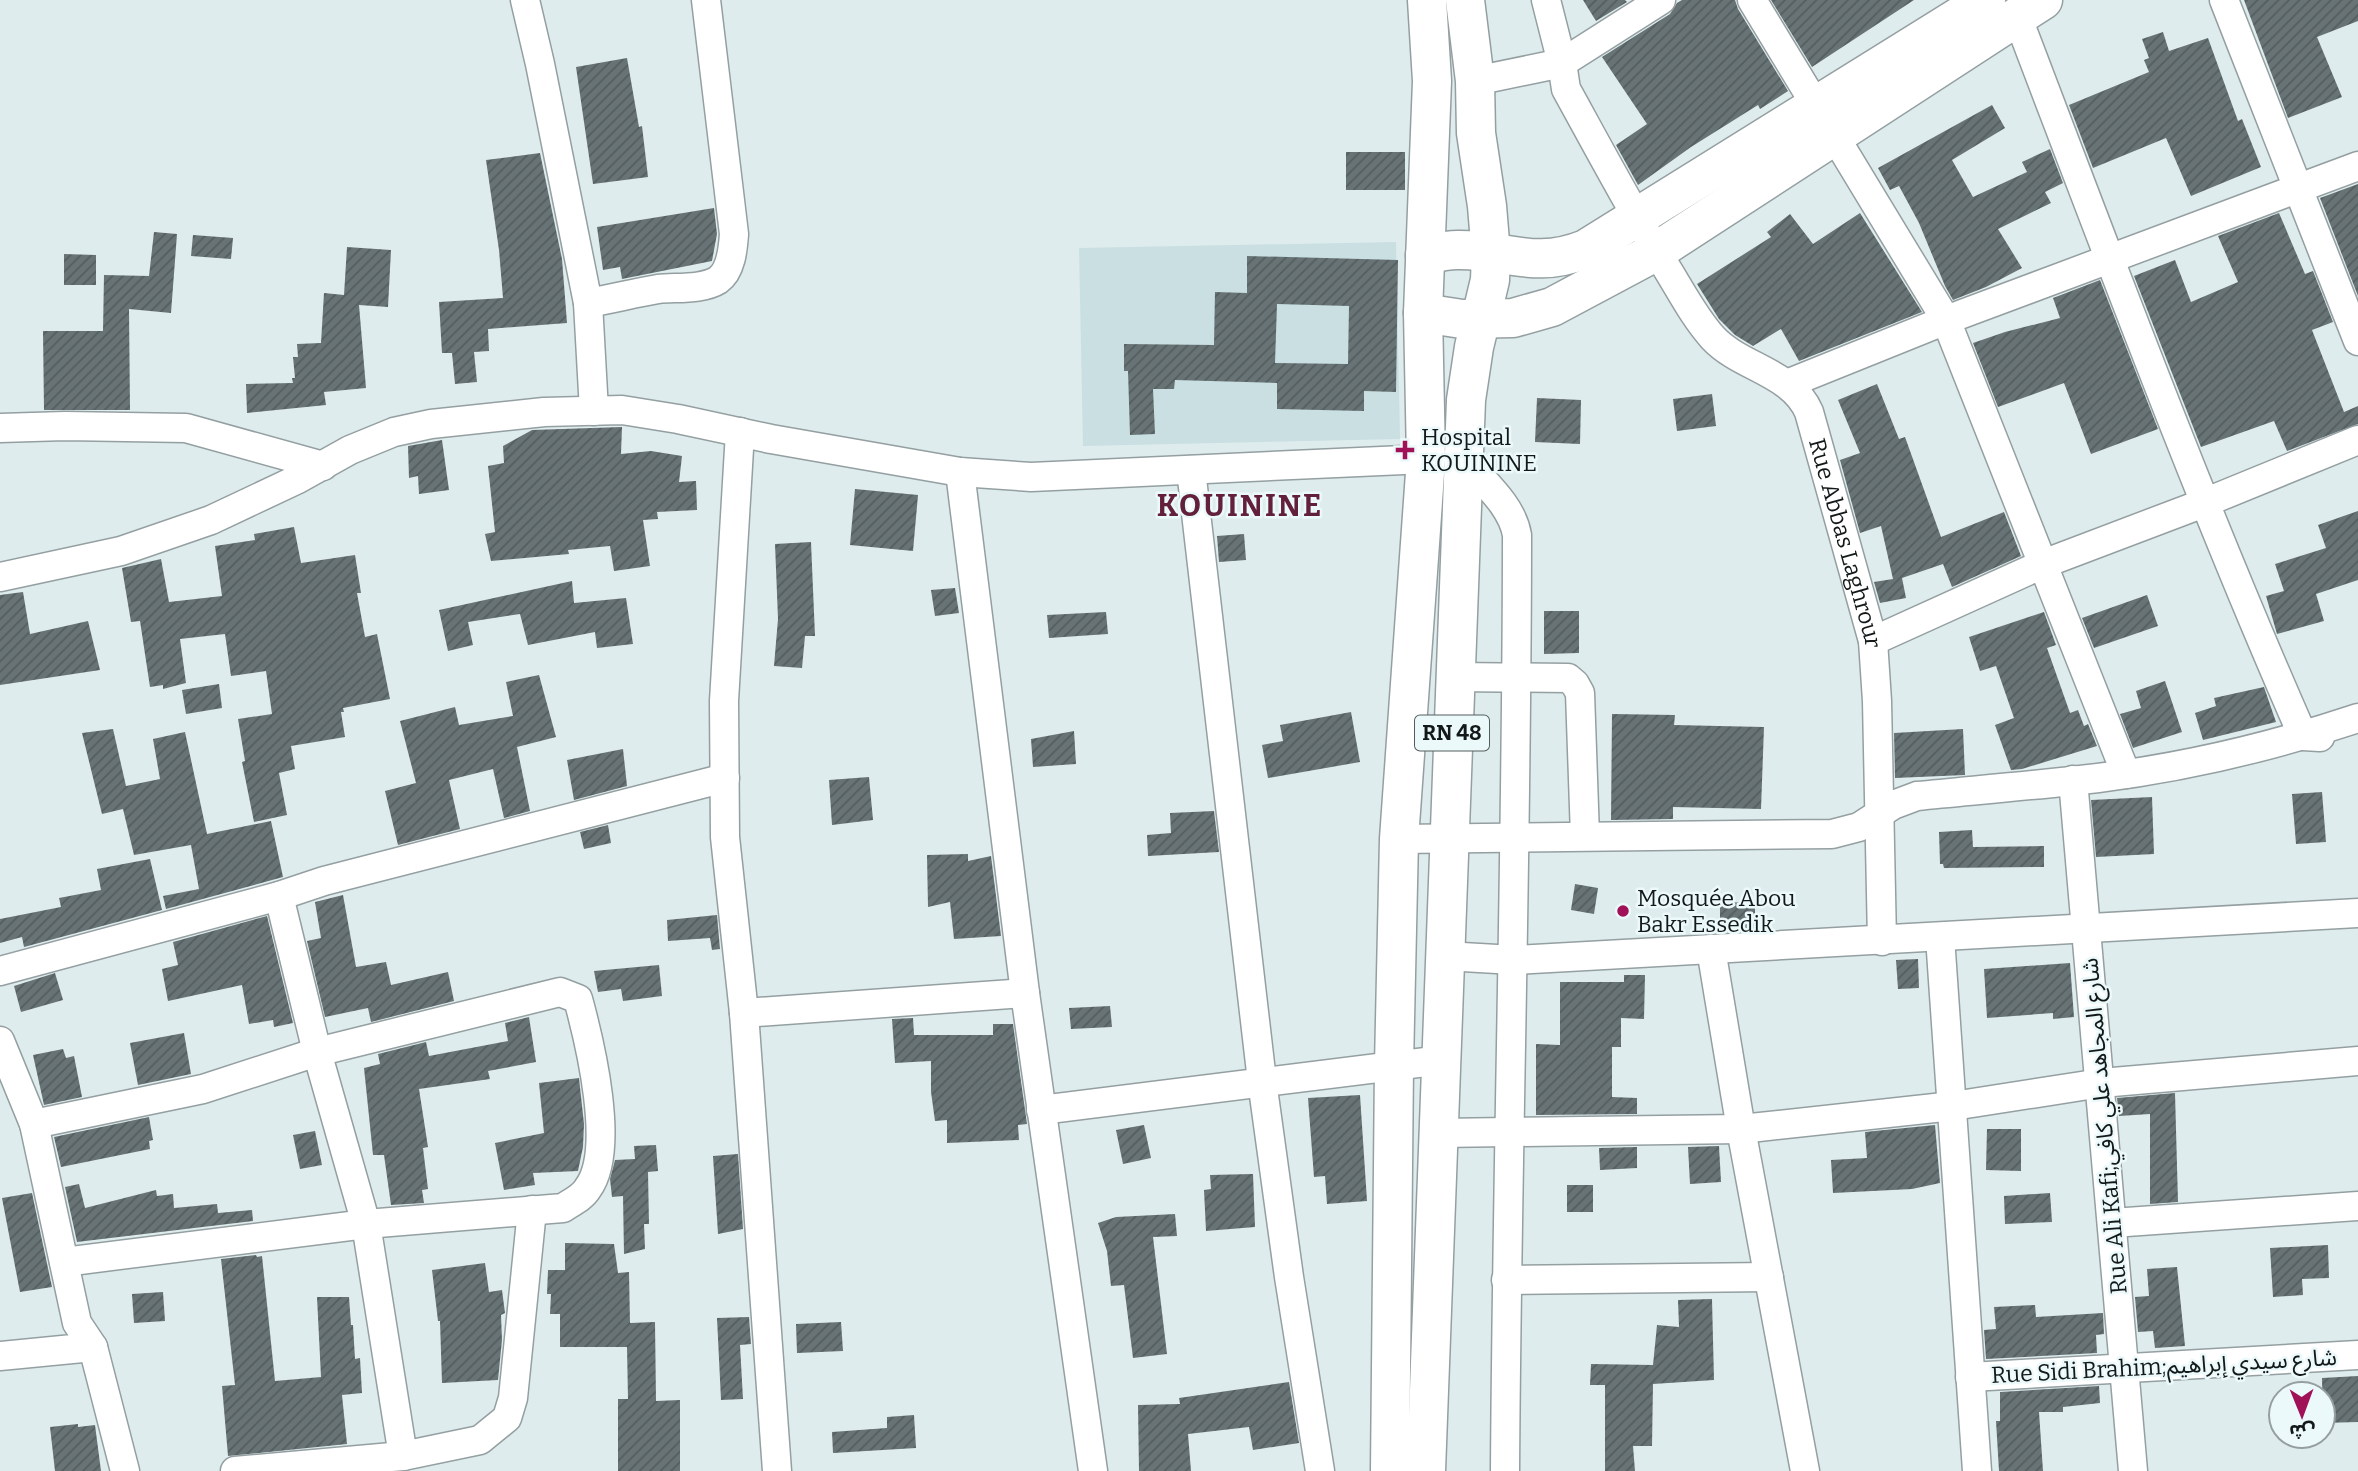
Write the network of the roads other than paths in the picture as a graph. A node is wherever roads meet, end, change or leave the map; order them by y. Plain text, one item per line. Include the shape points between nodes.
1 (525, 0) edge
2 (706, 0) edge
3 (1427, 0) edge
4 (1465, 0) edge
5 (1546, 0) edge
6 (1661, 0) edge
7 (1752, 0) edge
8 (2224, 0) edge
9 (2015, 5) edge
10 (1562, 63) junction
11 (1475, 81) junction
12 (1826, 122) junction
13 (2358, 166) edge
14 (2298, 190) junction
15 (1638, 218) junction
16 (1657, 251) junction
17 (1491, 254) junction
18 (1425, 255) junction
19 (2109, 259) junction
20 (588, 303) junction
21 (1423, 313) junction
22 (1481, 319) junction
23 (1946, 320) junction
24 (2358, 341) edge
25 (1787, 384) junction
26 (594, 411) junction
27 (0, 428) edge
28 (740, 432) junction
29 (2358, 440) edge
30 (1426, 458) junction
31 (1464, 459) junction
32 (323, 466) junction
33 (1191, 470) junction
34 (960, 472) junction
35 (2204, 503) junction
36 (2043, 564) junction
37 (0, 577) edge
38 (1873, 640) junction
39 (1517, 676) junction
40 (1454, 677) junction
41 (2358, 718) edge
42 (2304, 736) junction
43 (2358, 738) edge
44 (2126, 774) junction
45 (725, 778) junction
46 (2073, 780) junction
47 (1879, 814) junction
48 (1449, 836) junction
49 (1515, 836) junction
50 (1584, 836) junction
51 (1399, 838) junction
52 (279, 896) junction
53 (2358, 913) edge
54 (2086, 929) junction
55 (1940, 937) junction
56 (1882, 941) junction
57 (1711, 949) junction
58 (1445, 956) junction
59 (1514, 960) junction
60 (0, 971) edge
61 (1025, 993) junction
62 (744, 1013) junction
63 (0, 1041) edge
64 (317, 1052) junction
65 (1442, 1060) junction
66 (2358, 1061) edge
67 (1394, 1065) junction
68 (1262, 1082) junction
69 (2101, 1083) junction
70 (1953, 1106) junction
71 (1041, 1110) junction
72 (34, 1124) junction
73 (1741, 1129) junction
74 (1508, 1132) junction
75 (1439, 1133) junction
76 (2358, 1206) edge
77 (532, 1210) junction
78 (2112, 1223) junction
79 (366, 1224) junction
80 (64, 1262) junction
81 (1769, 1277) junction
82 (1506, 1280) junction
83 (93, 1347) junction
84 (2358, 1355) edge
85 (0, 1356) edge
86 (2124, 1367) junction
87 (1970, 1377) junction
88 (403, 1455) junction
89 (343, 1466) edge
90 (125, 1471) edge
91 (235, 1471) edge
92 (777, 1471) edge
93 (1093, 1471) edge
94 (1320, 1471) edge
95 (1390, 1471) edge
96 (1426, 1471) edge
97 (1505, 1471) edge
98 (1805, 1471) edge
99 (1977, 1471) edge
100 (2133, 1471) edge

1 - 20 street
2 - 20 street via 734,234 727,268 720,279 707,284
3 - 18 main road, RN 48 via 1432,81
4 - 11 main road, RN 48
5 - 10 street, Rue Abbas Laghrour
6 - 10 street
7 - 12 street
8 - 14 street
9 - 12 main road
9 - 19 street
10 - 11 street
10 - 15 street, Rue Abbas Laghrour via 1566,89
11 - 17 main road, RN 48 via 1476,133
12 - 15 main road
12 - 16 main road
12 - 23 street
13 - 14 street
14 - 19 street
14 - 24 street
15 - 16 street, Rue Abbas Laghrour
15 - 17 main road via 1572,255 1530,259
16 - 22 main road via 1552,307 1513,318
16 - 25 street, Rue Abbas Laghrour via 1714,339
17 - 18 main road via 1456,250
17 - 22 main road, RN 48
18 - 21 main road, RN 48
19 - 23 street
19 - 35 street
20 - 26 street
21 - 22 main road
21 - 30 main road, RN 48
22 - 31 main road, RN 48 via 1466,400
23 - 25 street
23 - 36 street
25 - 38 street, Rue Abbas Laghrour via 1809,412
26 - 28 street via 678,418
26 - 32 street via 431,424 394,432
27 - 32 street via 186,428
28 - 34 street
28 - 45 street via 724,701
29 - 35 street
30 - 33 street
30 - 51 main road, RN 48
31 - 39 street via 1516,525
31 - 40 main road, RN 48
32 - 37 street via 199,525 121,551
33 - 34 street via 1031,477
33 - 68 street
34 - 61 street
35 - 36 street
35 - 42 street
36 - 38 street
36 - 44 street
38 - 47 street, Rue Abbas Laghrour
39 - 40 street
39 - 49 street
39 - 50 street via 1568,678 1580,693
40 - 48 main road, RN 48
41 - 42 street
42 - 43 street
42 - 44 street
44 - 46 street
45 - 52 street
45 - 62 street via 724,837
46 - 47 street via 1917,796
46 - 54 street, Rue Ali Kafi;شارع المجاهد علي كافي
47 - 50 street via 1859,827 1832,834
47 - 56 street, Rue Abbas Laghrour
48 - 49 street
48 - 51 street
48 - 58 main road, RN 48
49 - 50 street
49 - 59 street
51 - 67 main road, RN 48
52 - 60 street
52 - 64 street
53 - 54 street
54 - 55 street
54 - 69 street, Rue Ali Kafi;شارع المجاهد علي كافي
55 - 56 street
55 - 70 street
56 - 57 street
57 - 59 street
57 - 73 street
58 - 59 street
58 - 65 main road, RN 48
59 - 74 street
61 - 62 street
61 - 71 street
62 - 92 street
63 - 72 street
64 - 72 street via 203,1089
64 - 77 street via 560,992 579,999 590,1043 600,1163 587,1190 575,1201 563,1208
64 - 79 street
65 - 67 street
65 - 75 main road, RN 48
66 - 69 street
67 - 68 street
67 - 95 main road, RN 48
68 - 71 street
68 - 94 street
69 - 70 street
69 - 78 street, Rue Ali Kafi;شارع المجاهد علي كافي
70 - 73 street
70 - 87 street
71 - 93 street
72 - 80 street
73 - 74 street
73 - 81 street
74 - 75 street
74 - 82 street
75 - 96 main road, RN 48
76 - 78 street
77 - 79 street
77 - 88 street via 513,1398 507,1418 480,1440
78 - 86 street, Rue Ali Kafi;شارع المجاهد علي كافي
79 - 80 street
79 - 88 street
80 - 83 street via 77,1323
81 - 82 street
81 - 98 street
82 - 97 street
83 - 85 street
83 - 90 street
84 - 86 street, Rue Sidi Brahim;شارع سيدي إبراهيم
86 - 87 street, Rue Sidi Brahim;شارع سيدي إبراهيم
86 - 100 street, Rue Ali Kafi;شارع المجاهد علي كافي
87 - 99 street
88 - 89 street
89 - 91 street

